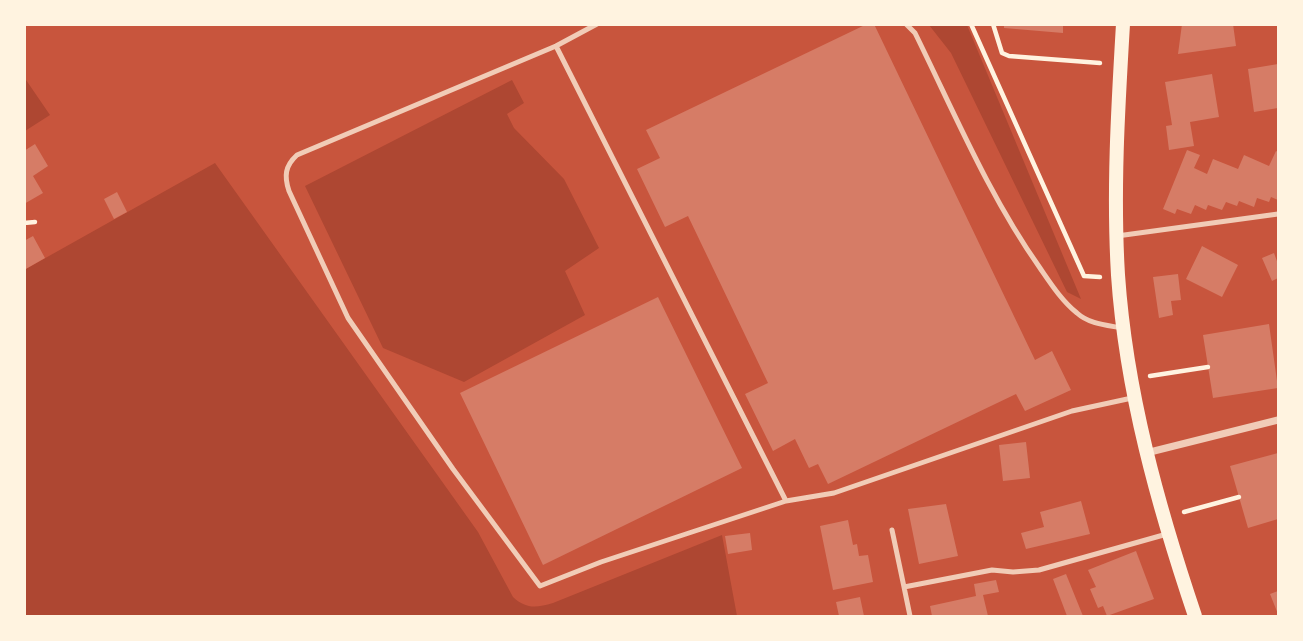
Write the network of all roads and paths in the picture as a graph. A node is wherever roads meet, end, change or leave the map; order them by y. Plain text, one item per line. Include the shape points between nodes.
1 (597, 24) edge
2 (906, 24) edge
3 (971, 24) edge
4 (993, 24) edge
5 (1123, 24) edge
6 (556, 46) junction
7 (1121, 65) junction
8 (1279, 214) edge
9 (35, 222) dead end
10 (24, 223) edge
11 (1117, 236) junction
12 (1119, 277) junction
13 (1125, 328) junction
14 (1208, 366) dead end
15 (1132, 379) junction
16 (1135, 397) junction
17 (1279, 421) edge
18 (1146, 453) junction
19 (1239, 497) dead end
20 (786, 501) junction
21 (1163, 518) junction
22 (891, 530) dead end
23 (1167, 534) junction
24 (904, 587) junction
25 (911, 617) edge
26 (1195, 617) edge

1 - 6 lane
2 - 13 lane via 915,33 1014,231 1054,288 1078,315
3 - 12 path via 1084,276
4 - 7 path via 1002,52 1009,56
5 - 7 main road
6 - 20 lane
6 - 20 lane via 297,155 290,162 285,177 289,191 348,318 540,586
7 - 11 main road
8 - 11 lane
9 - 10 path
11 - 12 main road
12 - 13 main road
13 - 15 main road
14 - 15 path
15 - 16 main road
16 - 18 main road
16 - 20 lane via 1072,411 834,493
17 - 18 street
18 - 21 main road
19 - 21 path
21 - 23 main road
22 - 24 lane
23 - 24 lane via 1039,570 992,570
23 - 26 main road
24 - 25 lane

